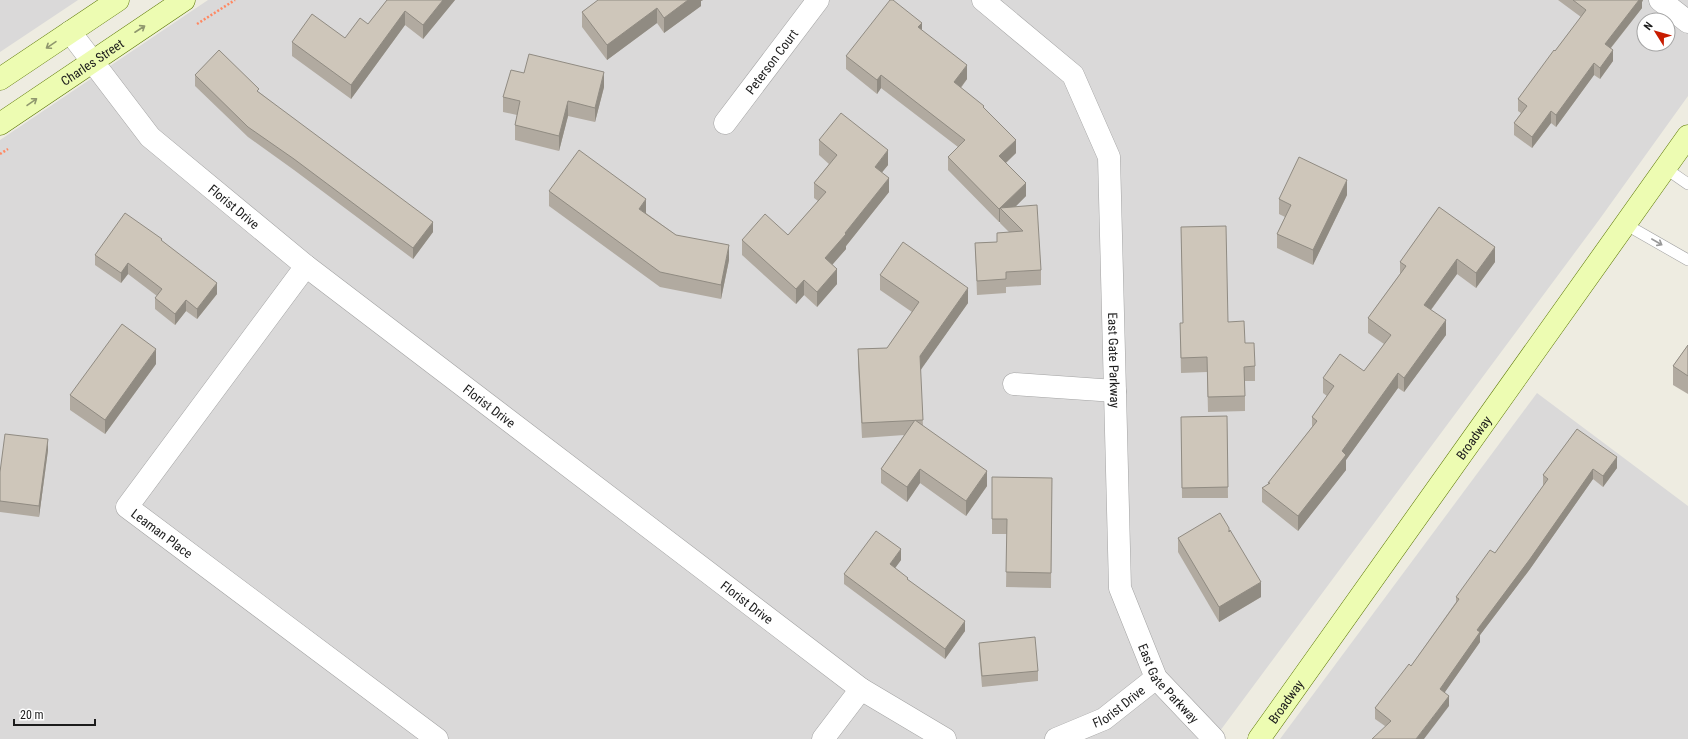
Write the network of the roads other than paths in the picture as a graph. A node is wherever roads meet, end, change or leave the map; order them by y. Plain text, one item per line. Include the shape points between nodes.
1 (118, 0) edge
2 (184, 0) edge
3 (818, 0) edge
4 (984, 0) edge
5 (1660, 0) edge
6 (1688, 22) edge
7 (70, 32) junction
8 (92, 60) junction
9 (0, 78) edge
10 (725, 123) dead end
11 (0, 124) edge
12 (1688, 136) edge
13 (1665, 168) junction
14 (1688, 184) edge
15 (1625, 224) junction
16 (1688, 260) edge
17 (306, 266) junction
18 (1014, 384) dead end
19 (1115, 391) junction
20 (1156, 678) junction
21 (861, 689) junction
22 (437, 739) edge
23 (823, 739) edge
24 (945, 739) edge
25 (1056, 739) edge
26 (1214, 739) edge
27 (1259, 739) edge

1 - 7 main road
8 -> 2 main road, Charles Street
3 - 10 street, Peterson Court
4 - 19 street, East Gate Parkway via 1073,75 1108,157
5 - 6 street
7 - 8 street, Florist Drive
7 -> 9 main road
11 -> 8 main road, Charles Street
8 - 17 street, Florist Drive via 150,137
12 - 13 main road, Broadway
13 - 14 lane
13 - 15 main road, Broadway
15 -> 16 lane
15 - 27 main road, Broadway
17 - 21 street, Florist Drive
17 - 22 street, Leaman Place via 127,507
18 - 19 street
19 - 20 street, East Gate Parkway via 1120,588
20 - 25 street, Florist Drive via 1104,719
20 - 26 street, East Gate Parkway
21 - 23 street
21 - 24 street, Florist Drive

